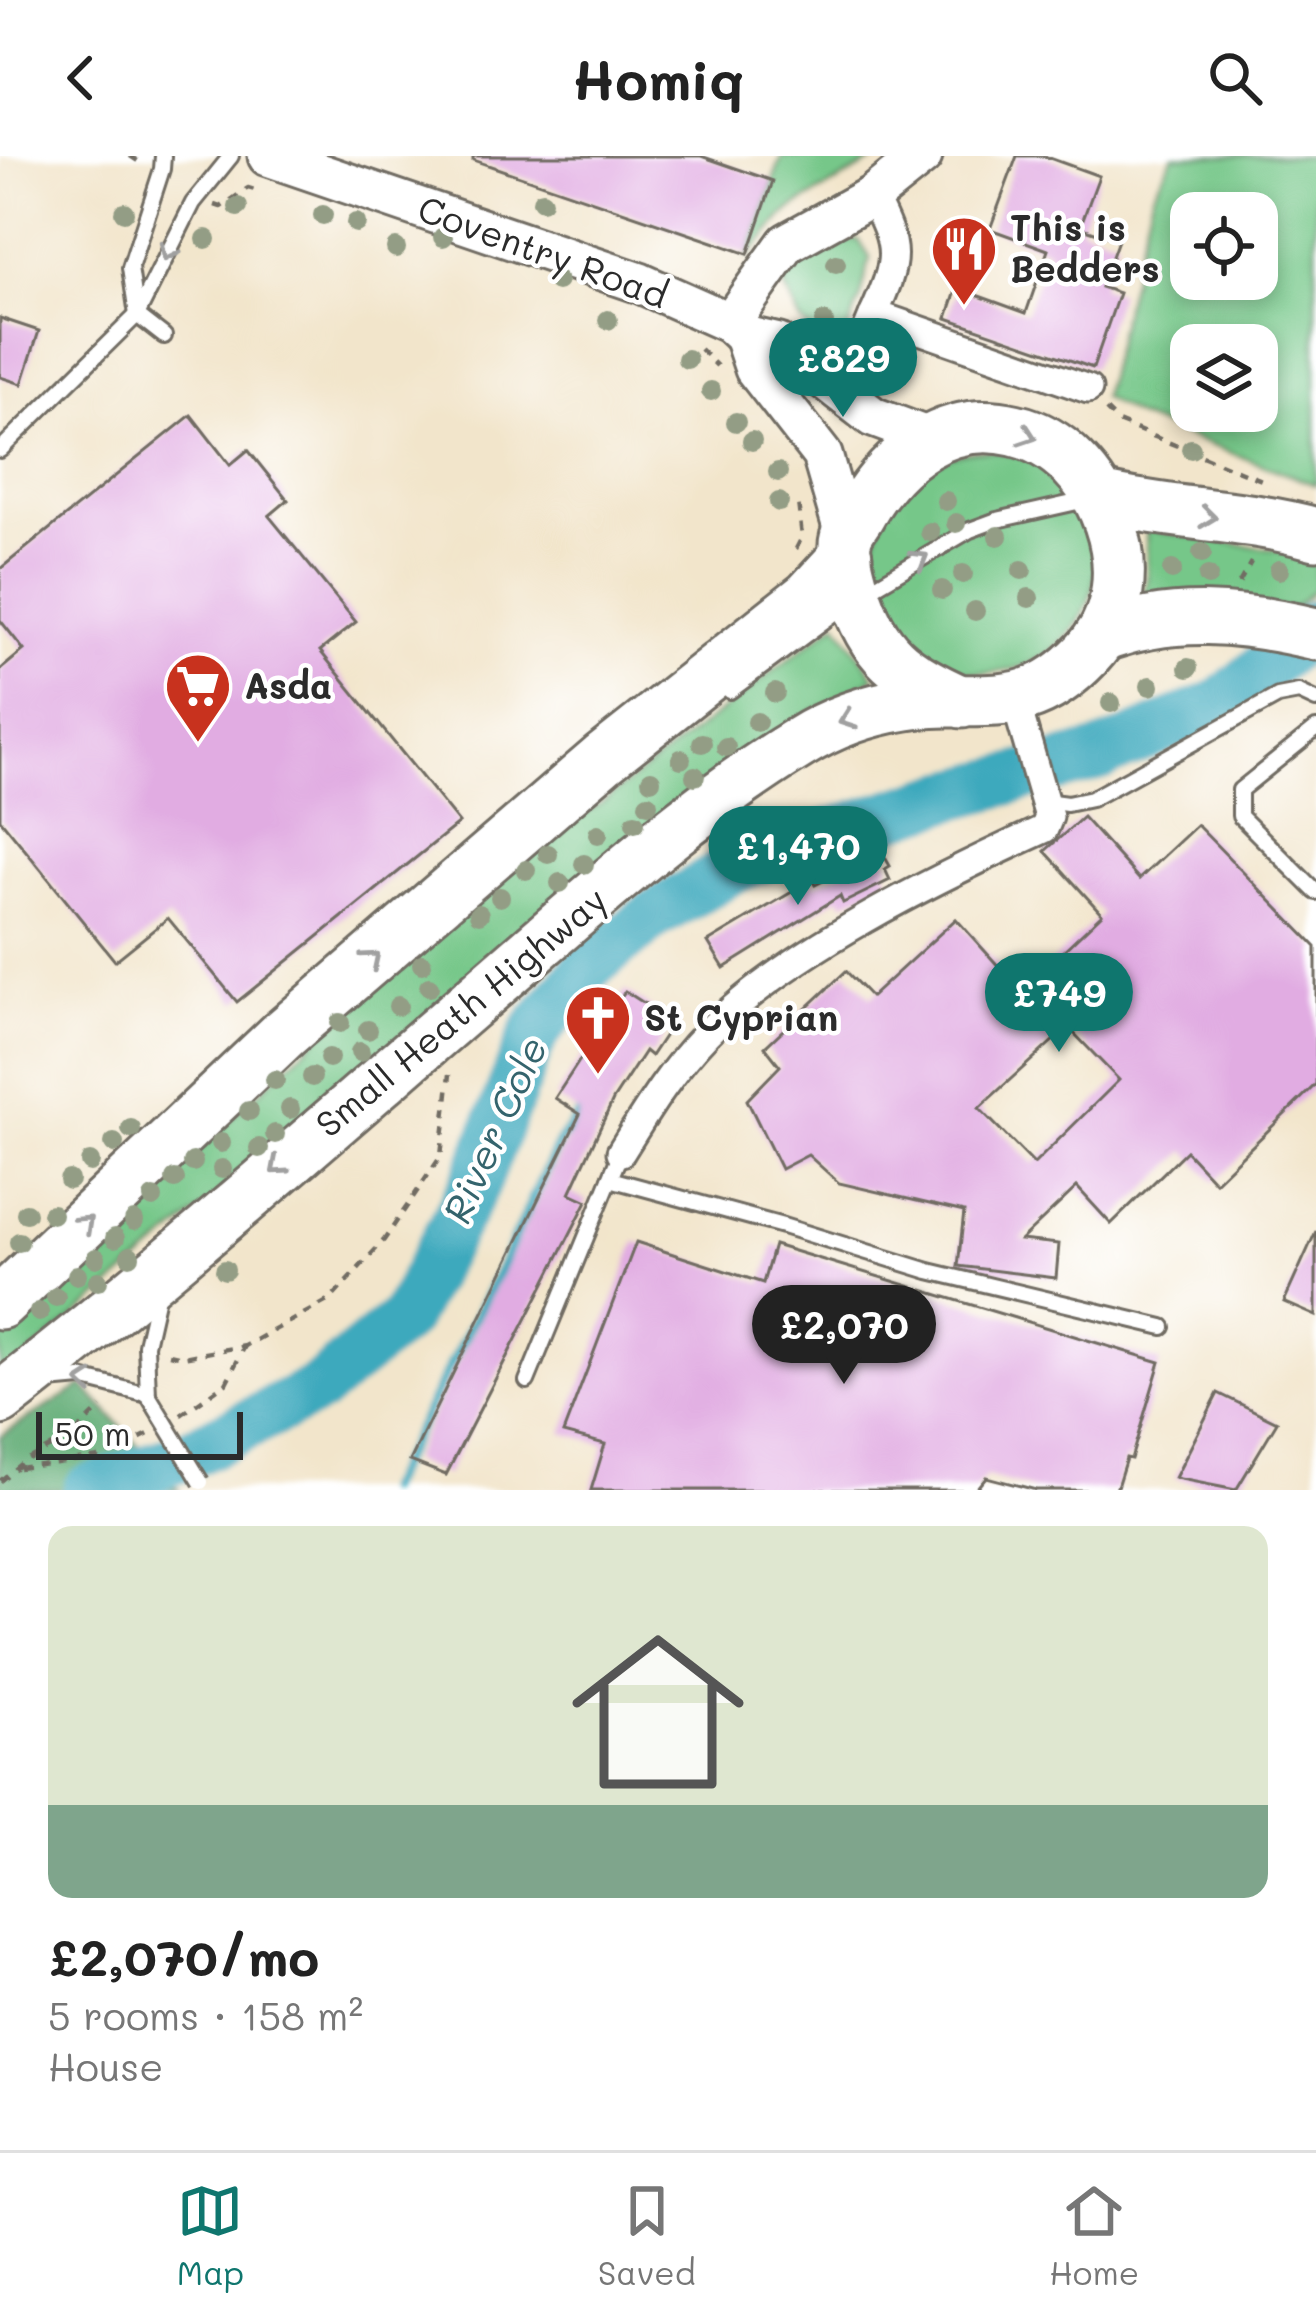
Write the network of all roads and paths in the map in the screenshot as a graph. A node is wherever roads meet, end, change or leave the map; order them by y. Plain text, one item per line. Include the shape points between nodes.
1 (130, 156) edge
2 (231, 156) edge
3 (922, 156) edge
4 (163, 163) edge
5 (269, 175) edge
6 (872, 196) junction
7 (197, 198) junction
8 (874, 314) junction
9 (137, 315) junction
10 (737, 329) junction
11 (164, 336) dead end
12 (695, 344) dead end
13 (855, 360) dead end
14 (723, 374) dead end
15 (1088, 389) joint
16 (932, 439) junction
17 (0, 449) edge
18 (1268, 483) dead end
19 (798, 497) dead end
20 (1101, 498) junction
21 (1316, 534) edge
22 (791, 558) dead end
23 (849, 564) junction
24 (1295, 629) edge
25 (1100, 637) junction
26 (723, 695) dead end
27 (1316, 700) edge
28 (962, 702) junction
29 (1021, 722) junction
30 (1316, 729) edge
31 (1044, 796) junction
32 (556, 820) dead end
33 (481, 866) junction
34 (1316, 892) edge
35 (452, 1064) dead end
36 (621, 1152) joint
37 (610, 1179) junction
38 (165, 1264) junction
39 (0, 1303) edge
40 (1163, 1327) dead end
41 (146, 1345) junction
42 (527, 1381) dead end
43 (105, 1384) junction
44 (10, 1392) edge
45 (148, 1395) junction
46 (0, 1480) edge
47 (201, 1482) dead end

1 - 4 path
2 - 7 lane
3 - 6 street
4 - 9 lane via 130,268
5 - 7 path via 221,207
5 - 10 street, Coventry Road via 583,262
6 - 8 street via 894,240 893,267
6 - 10 street via 787,243
7 -> 9 lane
8 - 13 street
8 - 15 street
9 - 11 lane
9 - 17 lane
10 - 16 street, Coventry Road via 779,344 872,417
10 - 23 street via 755,369 822,454
12 - 14 path
15 - 18 path via 1118,422
16 -> 20 highway via 986,426 1045,440
16 - 23 highway via 876,486
19 - 22 path via 802,537
20 -> 21 highway
23 -> 20 lane
20 - 25 highway via 1117,568
23 - 26 lane
23 - 28 highway via 873,640 914,680
23 - 33 highway
24 - 25 highway via 1228,616
25 - 29 highway
27 - 31 lane via 1299,692 1278,696 1091,799 1067,804
28 - 29 highway, Small Heath Highway
28 -> 38 highway, Small Heath Highway via 909,704 834,723 749,774
29 - 31 street
30 - 34 lane via 1240,790 1237,804
31 - 36 street via 1044,829 826,943 745,1000 658,1091
32 - 33 lane
39 -> 33 highway via 284,1034
35 - 41 path via 441,1156 384,1240 331,1299 230,1352 183,1357
36 - 37 lane
37 - 40 lane via 929,1271
37 - 42 lane
38 - 41 lane
38 - 44 highway, Small Heath Highway
41 - 45 lane
43 -> 44 lane via 82,1378
43 - 45 lane
43 - 46 path via 106,1402 74,1434
45 - 47 lane, bridge

